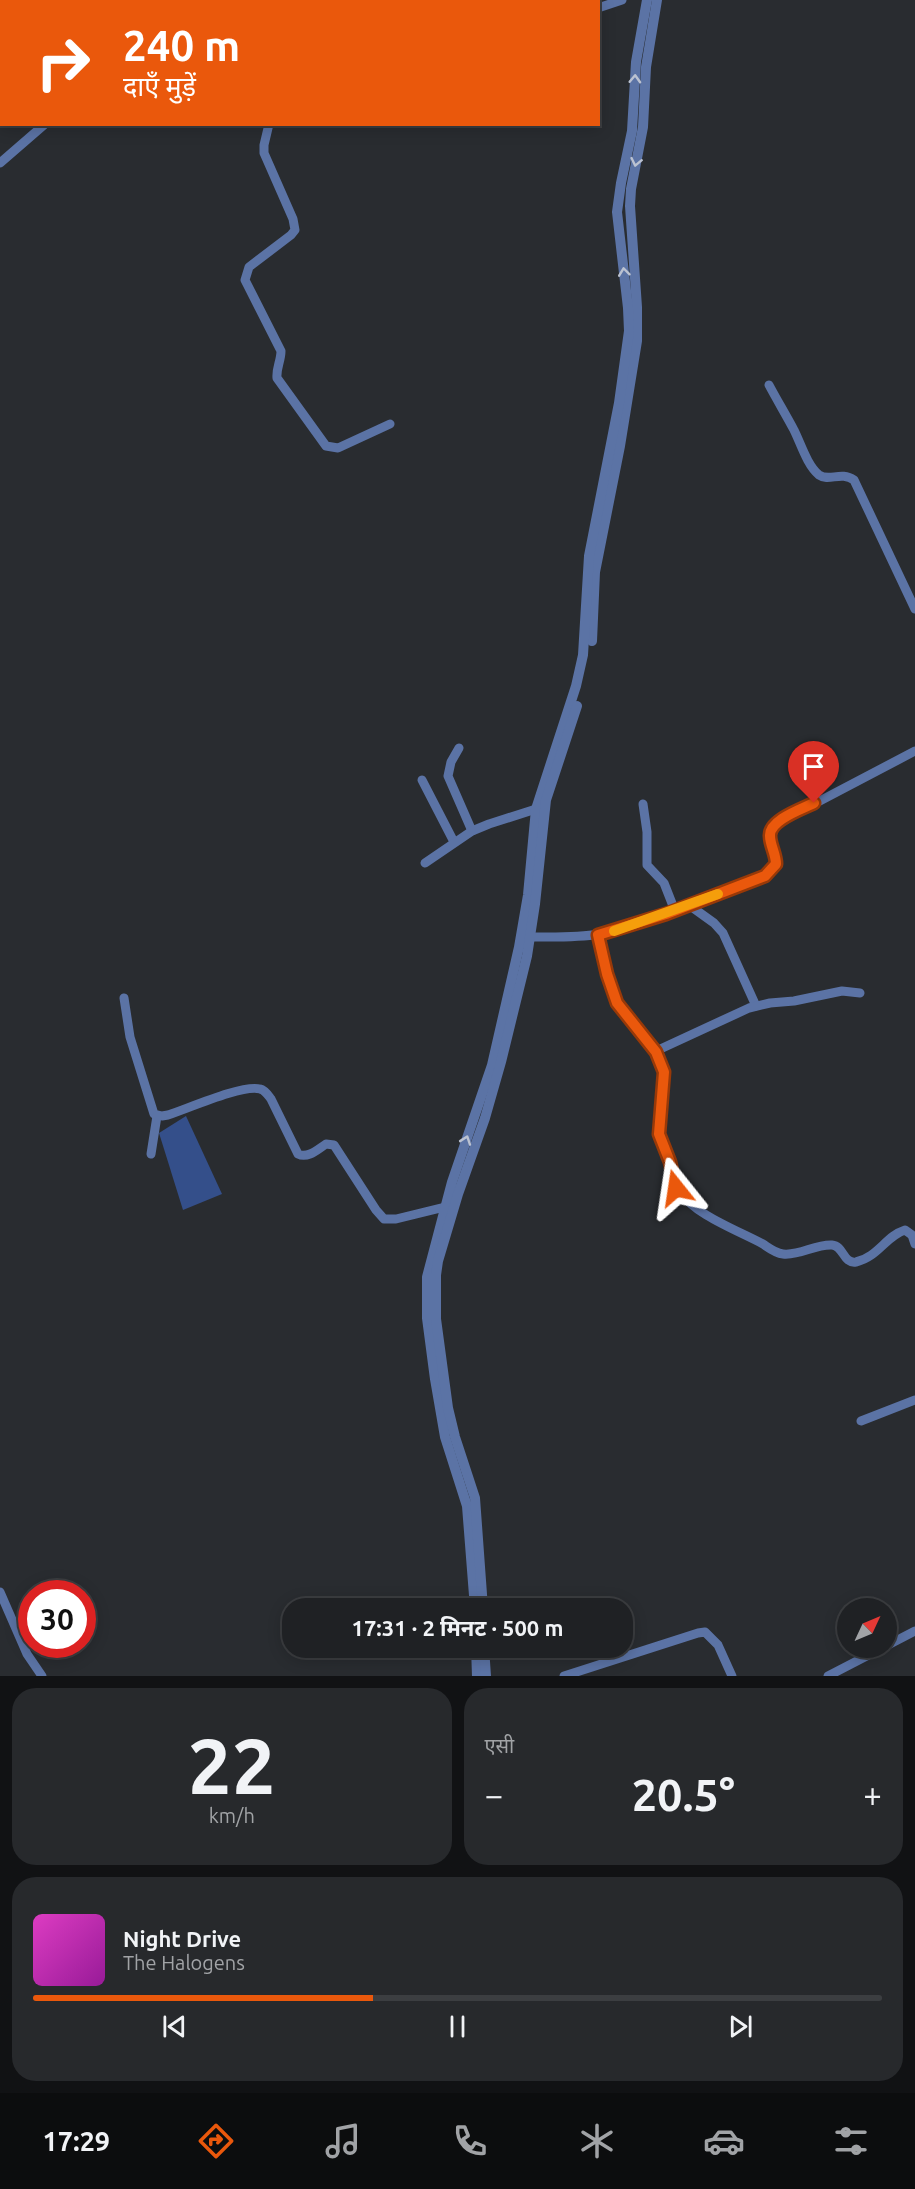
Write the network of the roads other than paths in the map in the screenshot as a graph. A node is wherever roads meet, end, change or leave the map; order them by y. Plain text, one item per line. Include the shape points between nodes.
1 (622, 0) edge
2 (647, 0) edge
3 (657, 0) edge
4 (600, 7) edge
5 (43, 126) edge
6 (269, 126) edge
7 (0, 163) edge
8 (769, 385) dead end
9 (390, 424) dead end
10 (915, 609) edge
11 (459, 748) dead end
12 (915, 751) edge
13 (422, 780) dead end
14 (644, 804) dead end
15 (536, 809) junction
16 (472, 831) junction
17 (454, 842) junction
18 (425, 863) dead end
19 (689, 905) junction
20 (675, 911) junction
21 (598, 935) junction
22 (530, 937) junction
23 (860, 993) dead end
24 (124, 998) dead end
25 (756, 1006) junction
26 (656, 1052) junction
27 (157, 1116) junction
28 (151, 1154) dead end
29 (445, 1207) junction
30 (915, 1244) edge
31 (915, 1400) edge
32 (861, 1421) dead end
33 (0, 1592) edge
34 (474, 1598) edge
35 (482, 1598) edge
36 (915, 1631) edge
37 (897, 1640) edge
38 (476, 1658) edge
39 (485, 1658) edge
40 (863, 1658) edge
41 (42, 1676) edge
42 (477, 1676) edge
43 (486, 1676) edge
44 (564, 1676) edge
45 (732, 1676) edge
46 (828, 1676) edge

1 - 4 street
15 -> 2 street via 583,655 589,556 626,354 628,308 618,199 632,131 638,43
3 -> 22 street via 646,67 643,128 630,197 638,307 635,362 595,572 590,658 546,800
5 - 7 street
6 - 9 street via 264,153 295,230 249,267 245,280 281,351 277,378 326,446 338,448
8 - 10 street via 818,475 841,475 854,480
11 - 16 street via 447,776
12 - 19 street via 780,820 770,834 776,864 770,873
13 - 17 street
14 - 20 street via 647,865 664,883
15 - 16 street
29 -> 15 street via 496,1047 519,947
16 - 17 street
17 - 18 street
19 - 20 street
19 - 25 street via 723,933
20 - 21 street
21 - 22 street
21 - 26 street via 617,1003
22 - 35 street via 501,1062 438,1261 436,1285 436,1319 448,1408 475,1498
23 - 25 street via 842,991
24 - 27 street via 135,1057
25 - 26 street
26 - 30 street via 664,1072 659,1134 676,1188 693,1205 786,1255 835,1245 847,1260 856,1262 877,1252 905,1230
27 - 28 street
27 - 29 street via 244,1090 261,1089 270,1098 298,1154 308,1155 326,1144 334,1145 384,1219
29 - 34 street via 427,1277 427,1318 445,1437 467,1506
31 - 32 street
33 - 41 street via 27,1654
36 - 37 street
38 - 42 street
39 - 43 street
40 - 46 street
44 - 45 street via 705,1632 718,1645

